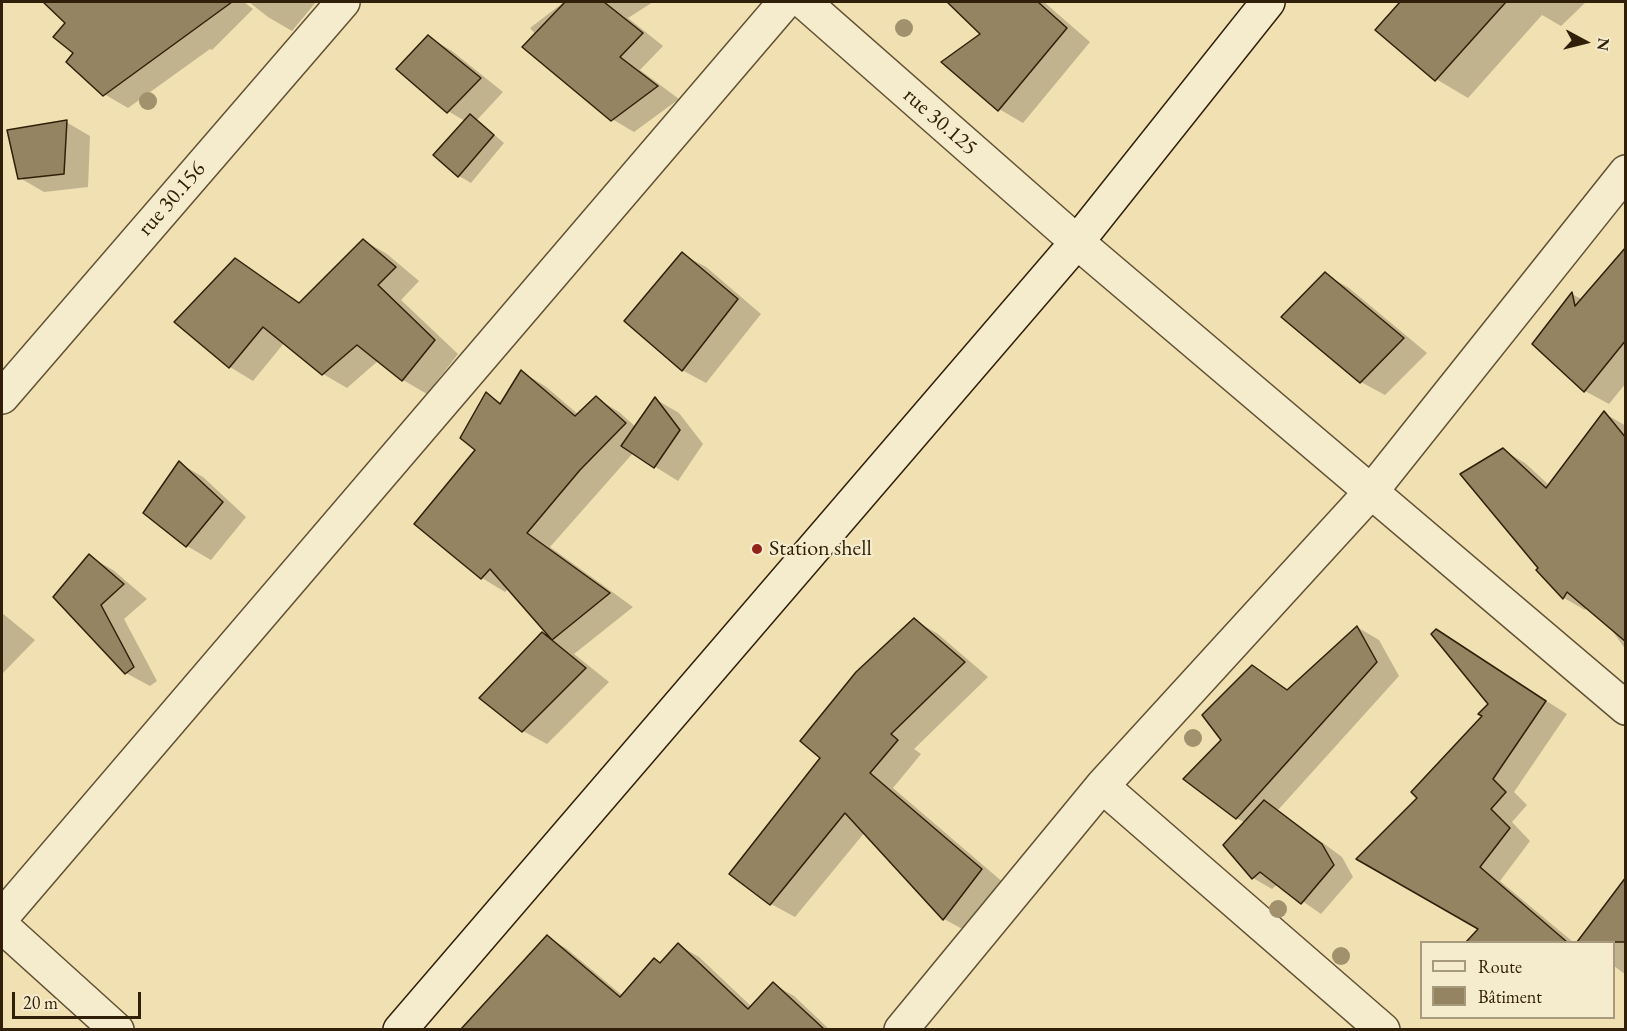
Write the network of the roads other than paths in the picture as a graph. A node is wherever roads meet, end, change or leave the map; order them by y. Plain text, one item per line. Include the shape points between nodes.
1 (343, 2) edge
2 (785, 2) edge
3 (804, 2) edge
4 (1268, 2) edge
5 (1625, 175) edge
6 (1077, 242) junction
7 (2, 397) edge
8 (1370, 493) junction
9 (1626, 708) edge
10 (1102, 786) junction
11 (2, 917) edge
12 (2, 926) edge
13 (117, 1029) edge
14 (400, 1029) edge
15 (901, 1029) edge
16 (1383, 1029) edge

1 - 7 street, rue 30.156
2 - 11 street
3 - 6 street, rue 30.125
4 - 6 street
5 - 8 street
6 - 8 street, rue 30.125
6 - 14 street
8 - 9 street, rue 30.125
8 - 10 street
10 - 15 street
10 - 16 street
12 - 13 street

